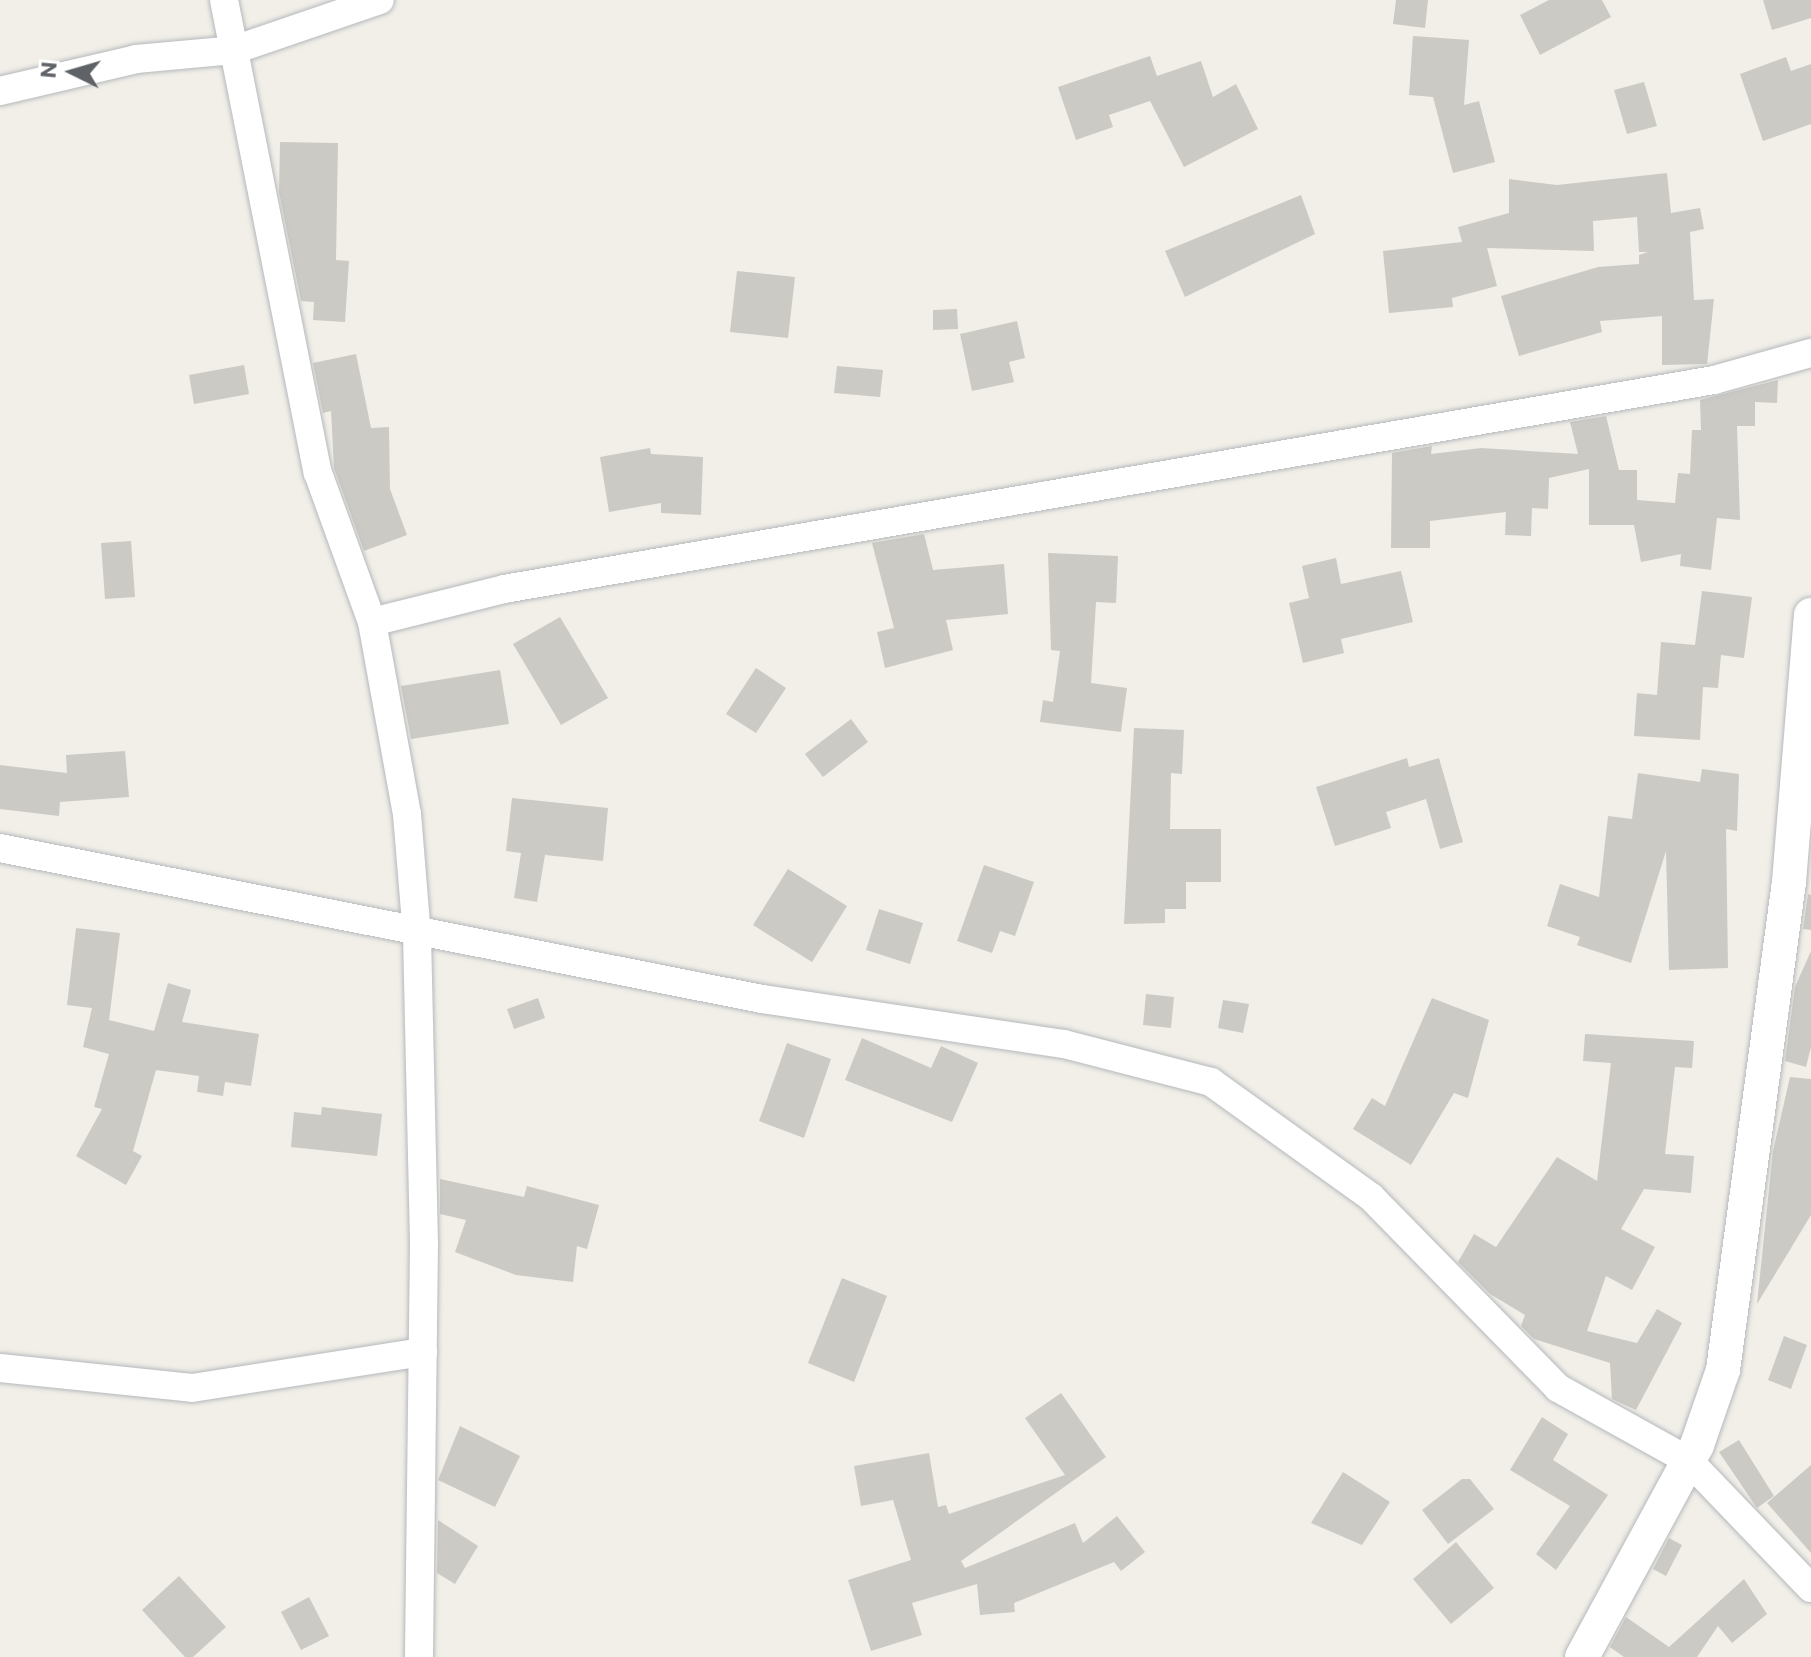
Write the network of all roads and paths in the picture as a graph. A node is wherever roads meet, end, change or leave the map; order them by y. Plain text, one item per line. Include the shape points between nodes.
1 (224, 0) edge
2 (380, 0) edge
3 (234, 50) junction
4 (0, 91) edge
5 (1811, 353) edge
6 (1811, 615) edge
7 (372, 622) junction
8 (0, 848) edge
9 (417, 935) junction
10 (423, 1352) junction
11 (0, 1368) edge
12 (1689, 1461) junction
13 (1811, 1588) edge
14 (419, 1657) edge
15 (1582, 1657) edge

1 - 3 street
2 - 3 street
3 - 4 street via 136,59
3 - 7 street via 318,473
5 - 7 street via 1714,380 504,589
6 - 12 street via 1756,1158 1723,1370
7 - 9 street via 407,814
8 - 9 street
9 - 10 street
9 - 12 street via 762,999 1064,1044 1211,1082 1371,1197 1558,1388
10 - 11 street via 192,1388
10 - 14 street
12 - 13 street
12 - 15 street

